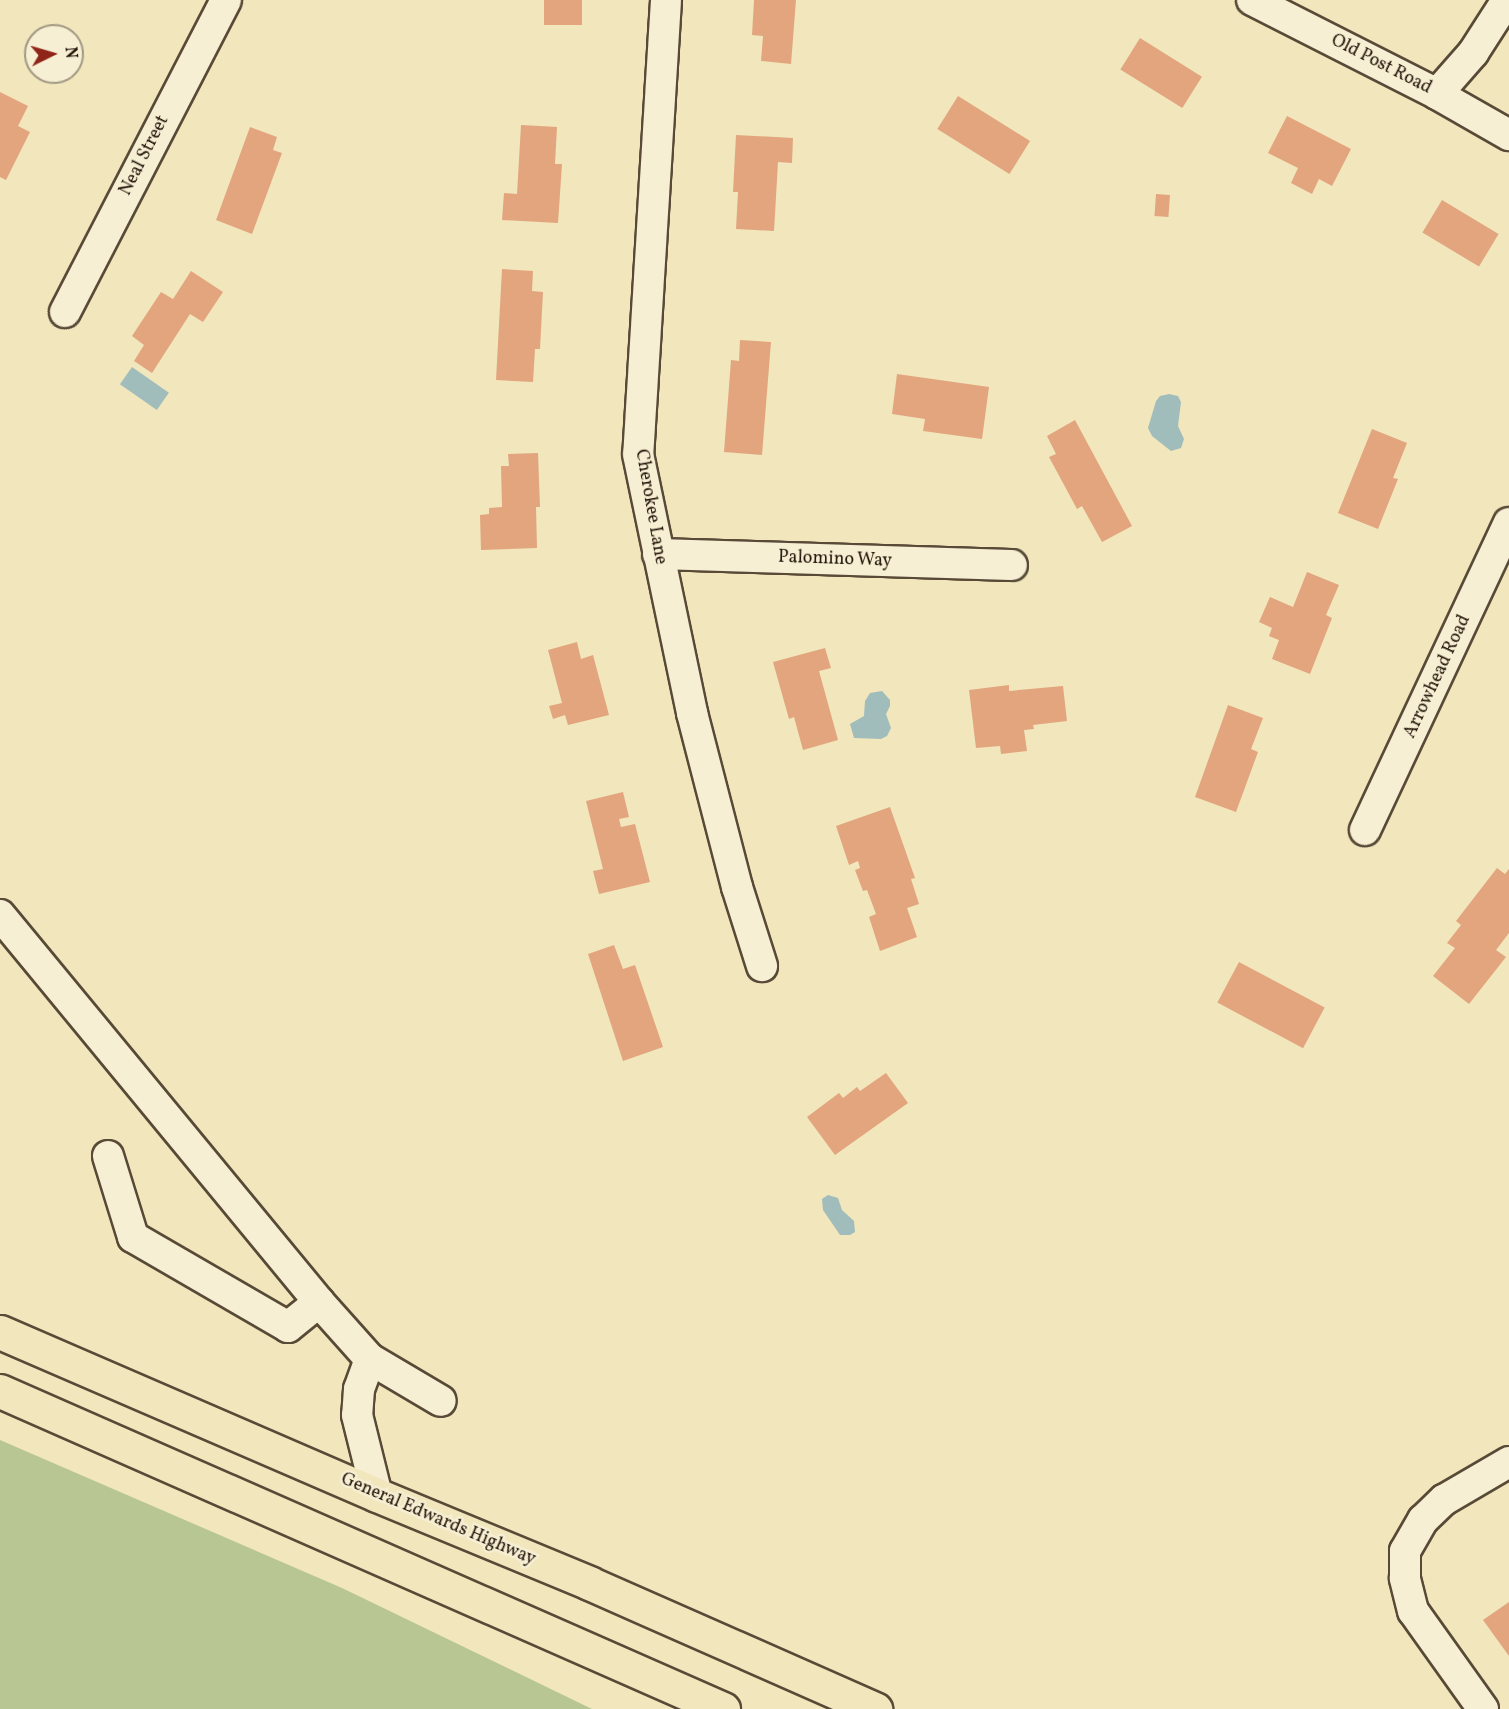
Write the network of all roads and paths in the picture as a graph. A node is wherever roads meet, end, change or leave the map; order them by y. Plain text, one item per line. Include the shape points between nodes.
1 (226, 0) edge
2 (666, 0) edge
3 (1252, 0) edge
4 (1507, 0) edge
5 (1437, 94) junction
6 (1509, 135) edge
7 (65, 312) dead end
8 (1509, 523) edge
9 (658, 554) junction
10 (1012, 565) dead end
11 (1365, 830) dead end
12 (0, 915) edge
13 (13, 950) edge
14 (762, 966) dead end
15 (108, 1156) dead end
16 (319, 1302) junction
17 (0, 1332) edge
18 (370, 1359) junction
19 (0, 1390) edge
20 (441, 1401) dead end
21 (1509, 1462) edge
22 (377, 1495) junction
23 (723, 1709) edge
24 (875, 1709) edge
25 (1483, 1709) edge

1 - 7 street, Neal Street
2 - 9 street, Cherokee Lane via 638,454
3 - 5 street, Old Post Road
4 - 5 street via 1473,53
5 - 6 street, Old Post Road
8 - 11 street, Arrowhead Road
9 - 10 street, Palomino Way
9 - 14 street, Cherokee Lane via 692,713 737,887
12 - 13 street
13 - 16 street
15 - 16 street via 133,1237 288,1327
16 - 18 street
17 - 22 main road, General Edwards Highway
18 - 20 street
18 - 22 street via 359,1389 357,1415
19 - 23 main road
21 - 25 street via 1444,1500 1423,1520 1405,1551 1405,1578 1413,1611
22 - 24 main road, General Edwards Highway via 599,1587

